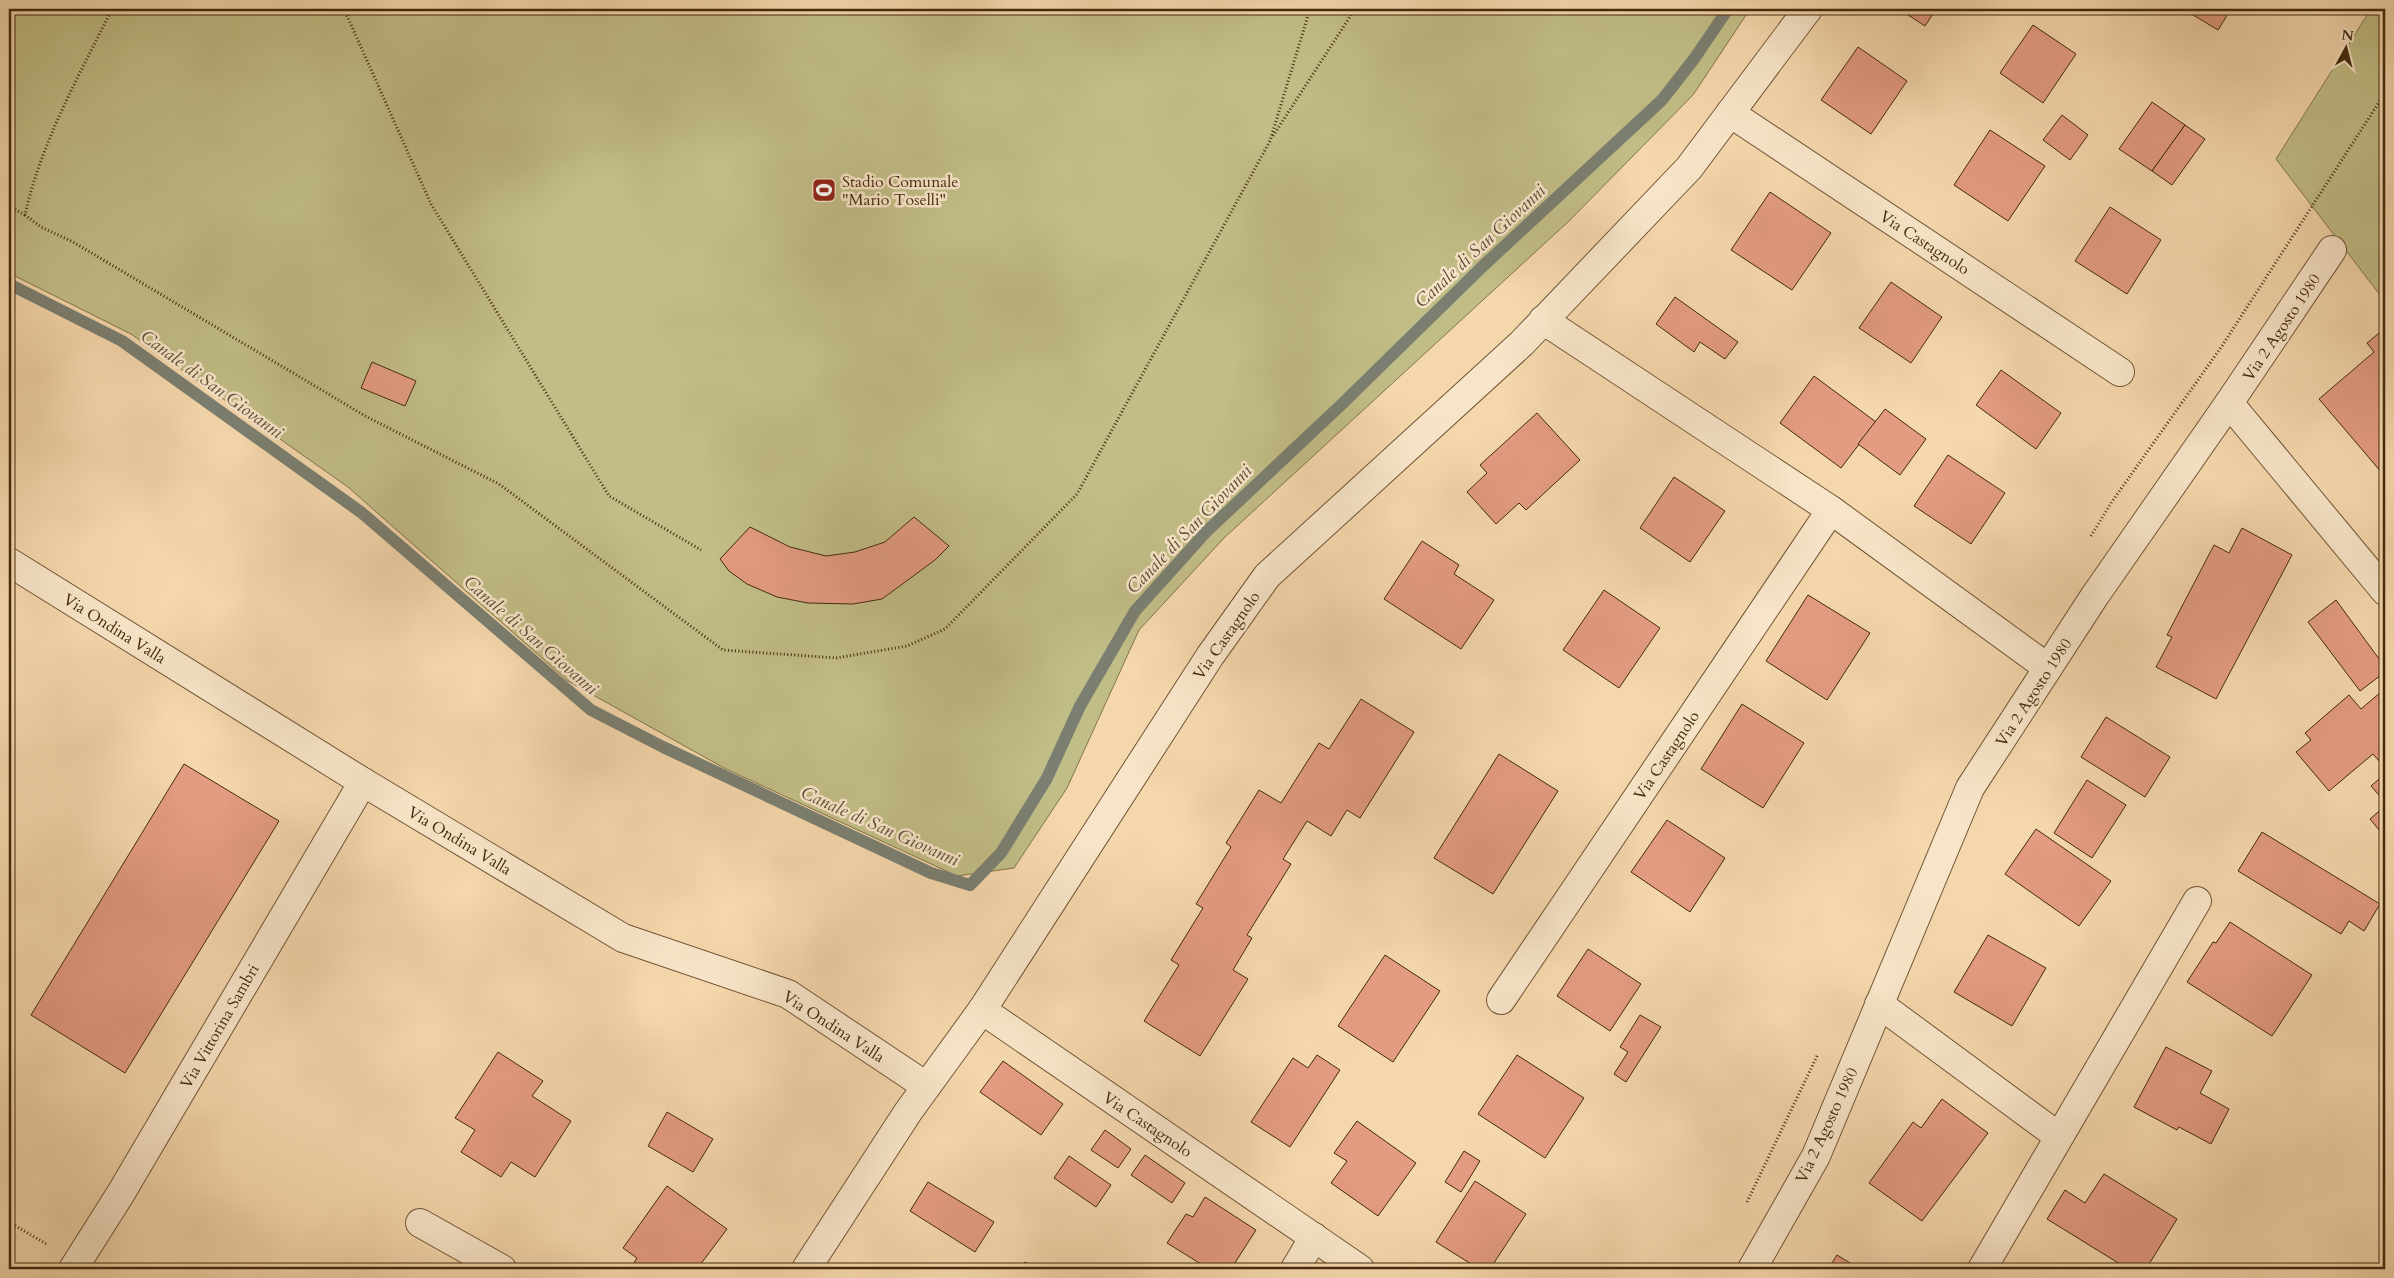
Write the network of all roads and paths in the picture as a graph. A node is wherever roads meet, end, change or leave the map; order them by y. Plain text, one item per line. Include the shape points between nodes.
1 (112, 9) edge
2 (344, 9) edge
3 (1310, 9) edge
4 (1355, 9) edge
5 (1808, 9) edge
6 (1730, 113) junction
7 (1270, 141) junction
8 (9, 206) edge
9 (25, 215) junction
10 (2332, 250) dead end
11 (1543, 320) junction
12 (2120, 372) dead end
13 (2229, 403) junction
14 (1831, 510) junction
15 (701, 550) dead end
16 (9, 562) edge
17 (2385, 591) edge
18 (2048, 668) junction
19 (363, 782) junction
20 (2197, 902) dead end
21 (1501, 1000) dead end
22 (1879, 1004) junction
23 (982, 1010) junction
24 (926, 1086) junction
25 (2058, 1136) junction
26 (9, 1222) edge
27 (420, 1222) dead end
28 (1314, 1237) junction
29 (75, 1266) edge
30 (502, 1269) edge
31 (806, 1269) edge
32 (1295, 1269) edge
33 (1360, 1269) edge
34 (1752, 1269) edge
35 (1982, 1269) edge

1 - 9 path via 49,138
2 - 15 path via 431,204 609,496
3 - 7 path
4 - 7 path
5 - 6 street, Via Castagnolo
6 - 11 street, Via Castagnolo via 1689,168
6 - 12 street, Via Castagnolo
7 - 9 path via 1077,494 945,629 908,646 836,658 723,650 499,484 367,417
8 - 9 path
10 - 13 street, Via 2 Agosto 1980
11 - 14 street
11 - 23 street, Via Castagnolo via 1267,576 1210,656
13 - 17 street
13 - 18 street, Via 2 Agosto 1980
14 - 18 street
14 - 21 street, Via Castagnolo
16 - 19 street, Via Ondina Valla
18 - 22 street, Via 2 Agosto 1980 via 1970,788
19 - 24 street, Via Ondina Valla via 624,938 788,994
19 - 29 street, Via Vittorina Sambri
20 - 25 street
22 - 25 street
22 - 34 street, Via 2 Agosto 1980 via 1816,1156
23 - 24 street, Via Castagnolo
23 - 28 street, Via Castagnolo
24 - 31 street, Via Castagnolo
25 - 35 street
26 - 29 path
27 - 30 street
28 - 32 street
28 - 33 street, Via Castagnolo

